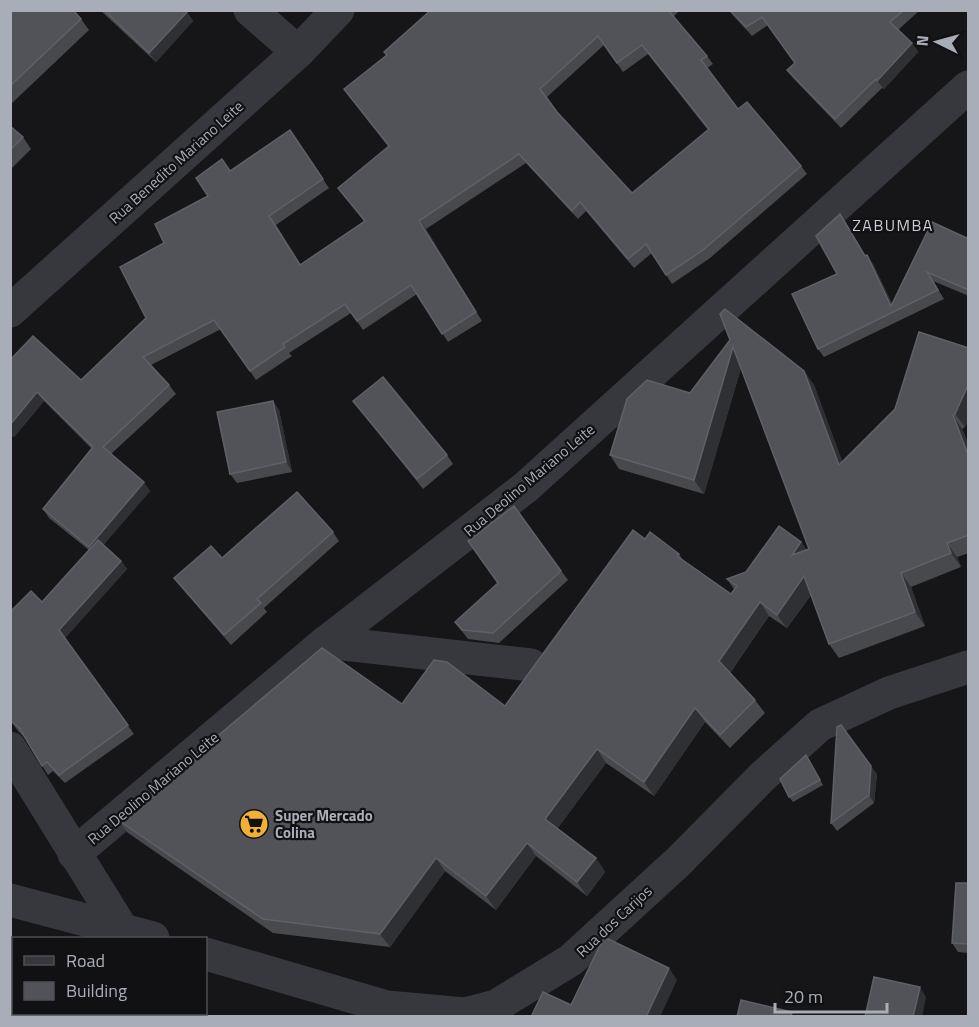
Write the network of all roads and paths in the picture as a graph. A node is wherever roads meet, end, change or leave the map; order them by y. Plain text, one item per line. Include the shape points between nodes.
1 (250, 10) edge
2 (338, 10) edge
3 (298, 52) junction
4 (969, 87) edge
5 (10, 311) edge
6 (326, 642) junction
7 (531, 665) dead end
8 (969, 667) edge
9 (10, 748) edge
10 (75, 854) junction
11 (10, 900) edge
12 (122, 929) junction
13 (147, 937) edge
14 (207, 954) edge
15 (396, 1012) edge

1 - 3 street
2 - 3 street, Rua Benedito Mariano Leite
3 - 5 street, Rua Benedito Mariano Leite
4 - 6 street, Rua Deolino Mariano Leite via 526,487
6 - 7 street
6 - 10 street, Rua Deolino Mariano Leite
8 - 15 street, Rua dos Carijos via 889,693 820,725 571,960 496,1006 465,1014
9 - 10 street
10 - 12 street
11 - 12 street
12 - 13 street
14 - 15 street, Rua dos Carijos

